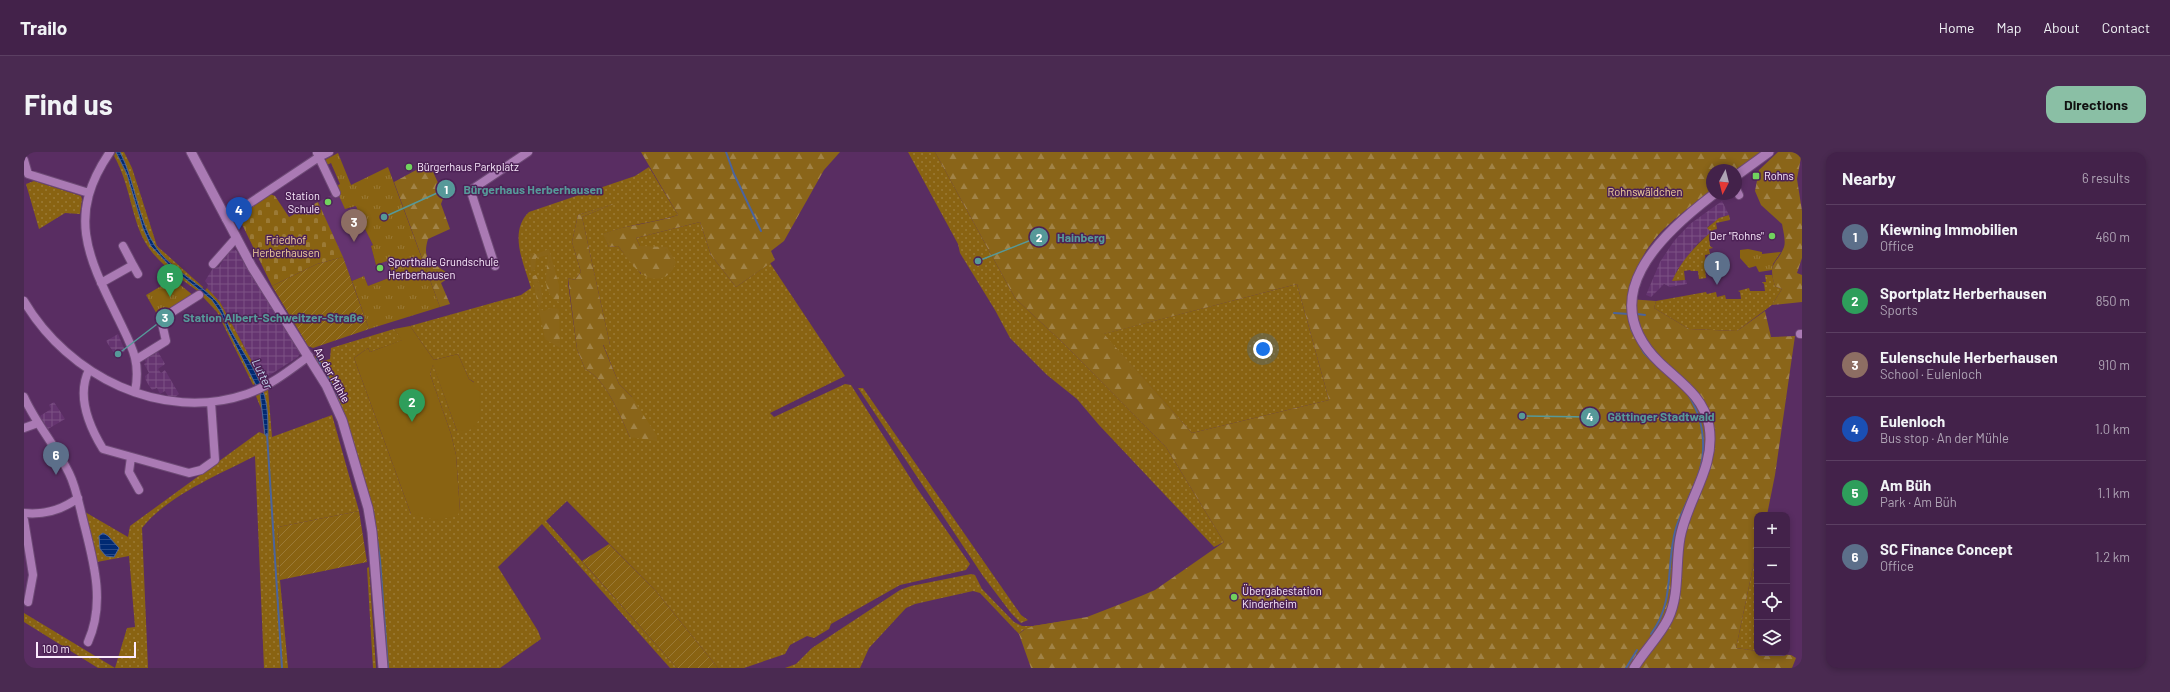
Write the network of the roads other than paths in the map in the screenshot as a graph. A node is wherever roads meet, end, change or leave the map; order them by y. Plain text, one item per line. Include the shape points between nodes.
1 (110, 152) edge
2 (191, 152) edge
3 (329, 152) edge
4 (528, 152) edge
5 (1769, 152) edge
6 (318, 154) edge
7 (24, 160) edge
8 (1742, 172) edge
9 (88, 192) junction
10 (336, 193) dead end
11 (1706, 200) edge
12 (226, 218) junction
13 (236, 238) junction
14 (123, 246) dead end
15 (213, 264) dead end
16 (133, 265) junction
17 (495, 266) dead end
18 (138, 274) dead end
19 (101, 284) junction
20 (199, 295) dead end
21 (24, 301) edge
22 (26, 312) edge
23 (309, 356) junction
24 (136, 359) junction
25 (89, 370) junction
26 (135, 392) junction
27 (24, 397) edge
28 (211, 402) junction
29 (38, 423) junction
30 (24, 428) edge
31 (131, 457) junction
32 (139, 490) dead end
33 (79, 502) junction
34 (24, 513) edge
35 (24, 520) edge
36 (28, 602) dead end
37 (88, 642) dead end
38 (383, 668) edge
39 (1634, 668) edge

1 - 9 street
2 - 12 street, An der Mühle
3 - 6 street
4 - 17 street via 474,188 472,195
5 - 8 street
6 - 10 street
6 - 12 street
7 - 9 street via 28,174
9 - 19 street via 85,235
11 - 39 street via 1683,218 1657,244 1642,268 1633,296 1633,318 1644,342 1660,363 1686,384 1699,400 1709,427 1710,450 1704,477 1680,536 1674,604 1662,630
12 - 13 street, An der Mühle
13 - 15 street
13 - 23 street, An der Mühle
14 - 16 street
16 - 18 street
16 - 19 street
19 - 24 street
20 - 24 street via 161,320 166,341
21 - 22 street
22 - 25 street via 54,341
23 - 28 street via 254,391
23 - 38 street, An der Mühle via 342,420 368,508 373,538
24 - 26 street via 138,377
25 - 26 street
25 - 31 street via 83,389 90,427 103,449
26 - 28 street via 172,402
27 - 29 street
28 - 31 street via 215,457 201,470 189,473
29 - 30 street
29 - 33 street via 70,474
31 - 32 street via 129,472
33 - 34 street via 61,509 35,514
33 - 37 street via 97,592 96,618
35 - 36 street via 33,575

